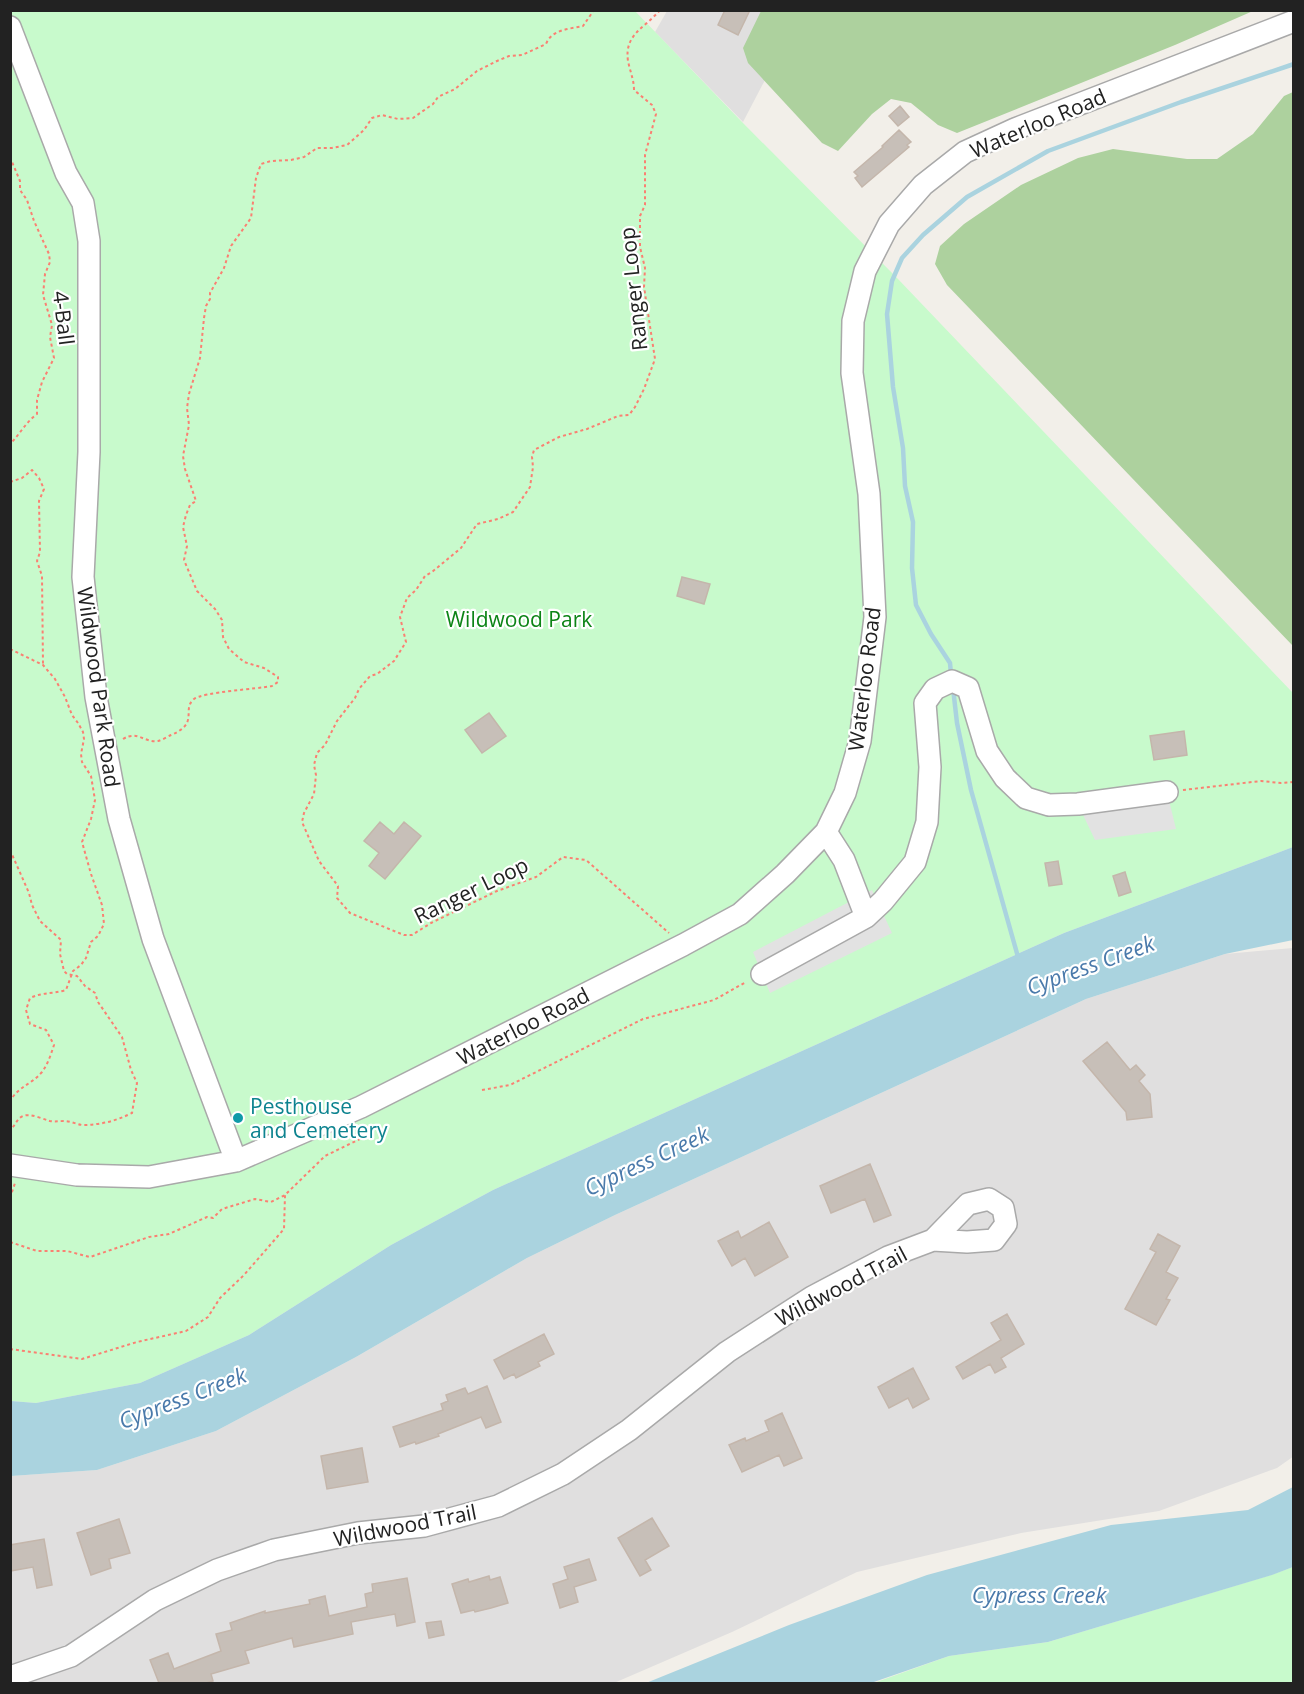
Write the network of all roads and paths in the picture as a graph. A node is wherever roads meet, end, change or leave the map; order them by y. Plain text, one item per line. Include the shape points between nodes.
1 (594, 10) edge
2 (660, 10) edge
3 (1293, 21) edge
4 (10, 27) edge
5 (10, 157) edge
6 (10, 444) edge
7 (10, 482) edge
8 (10, 649) edge
9 (43, 665) junction
10 (84, 739) junction
11 (105, 745) junction
12 (1293, 782) edge
13 (1167, 792) joint
14 (826, 832) junction
15 (10, 850) edge
16 (866, 917) junction
17 (683, 945) junction
18 (762, 974) joint
19 (71, 975) junction
20 (482, 1090) dead end
21 (10, 1101) edge
22 (10, 1129) edge
23 (362, 1138) dead end
24 (237, 1161) junction
25 (10, 1165) edge
26 (285, 1195) junction
27 (933, 1240) dead end
28 (10, 1242) edge
29 (10, 1349) edge
30 (10, 1677) edge

1 - 11 path via 583,26 558,31 546,44 477,71 413,118 372,118 347,145 317,148 304,157 261,164 250,218 231,246 206,306 200,358 187,408 189,425 183,456 196,501 190,505 184,521 184,560 197,591 222,620 229,650 244,662 278,677 278,682 196,698 181,731 158,741 129,735
2 - 17 path, Ranger Loop via 634,34 627,51 634,90 652,105 656,114 645,155 645,205 640,216 644,287 655,359 644,389 628,415 559,437 534,450 530,487 513,512 477,524 462,548 425,576 407,598 400,617 406,642 394,661 370,676 359,689 317,753 314,794 302,822 319,861 338,886 337,898 350,913 404,935 412,936 497,891 536,878 563,857 586,860
3 - 14 street, Waterloo Road via 965,152 923,184 889,224 865,271 853,321 852,374 868,494 875,617 860,741 845,793
4 - 11 street, Wildwood Park Road via 66,173 83,203 89,240 89,452 83,577
5 - 6 path, 4-Ball via 20,190 50,254 43,295 52,326 54,358 42,382 37,414
7 - 9 path via 32,470 44,489 39,501 38,561 42,576
8 - 9 path
9 - 10 path via 65,697
10 - 11 path via 95,746
10 - 19 path via 82,762 91,776 94,801 82,842 102,904 104,924 91,942 86,958
11 - 24 street, Wildwood Park Road via 119,819 153,939
12 - 13 path via 1261,781
13 - 16 street via 1078,804 1049,805 1026,798 1005,778 987,751 968,688 952,681 935,689 925,703 930,767 928,811 915,862
14 - 16 street via 844,860
14 - 17 street, Waterloo Road via 740,914
15 - 19 path via 40,921 61,940 64,971
16 - 18 street
17 - 24 street, Waterloo Road via 361,1107
18 - 20 path via 714,999 643,1018 510,1085
19 - 21 path via 66,990 30,998 26,1010 30,1024 46,1030 54,1045 43,1071 17,1090
19 - 22 path via 95,993 122,1037 137,1083 132,1113 102,1124 80,1125 24,1116
23 - 26 path via 325,1156
24 - 25 street, Waterloo Road via 149,1177 77,1175
26 - 28 path via 271,1202 255,1199 222,1209 213,1218 90,1257 67,1251 37,1251
26 - 29 path via 284,1229 220,1298 208,1317 186,1331 82,1359
27 - 30 street, Wildwood Trail via 888,1257 812,1297 727,1352 629,1430 569,1470 498,1506 424,1526 358,1533 274,1550 217,1570 156,1600 71,1656

